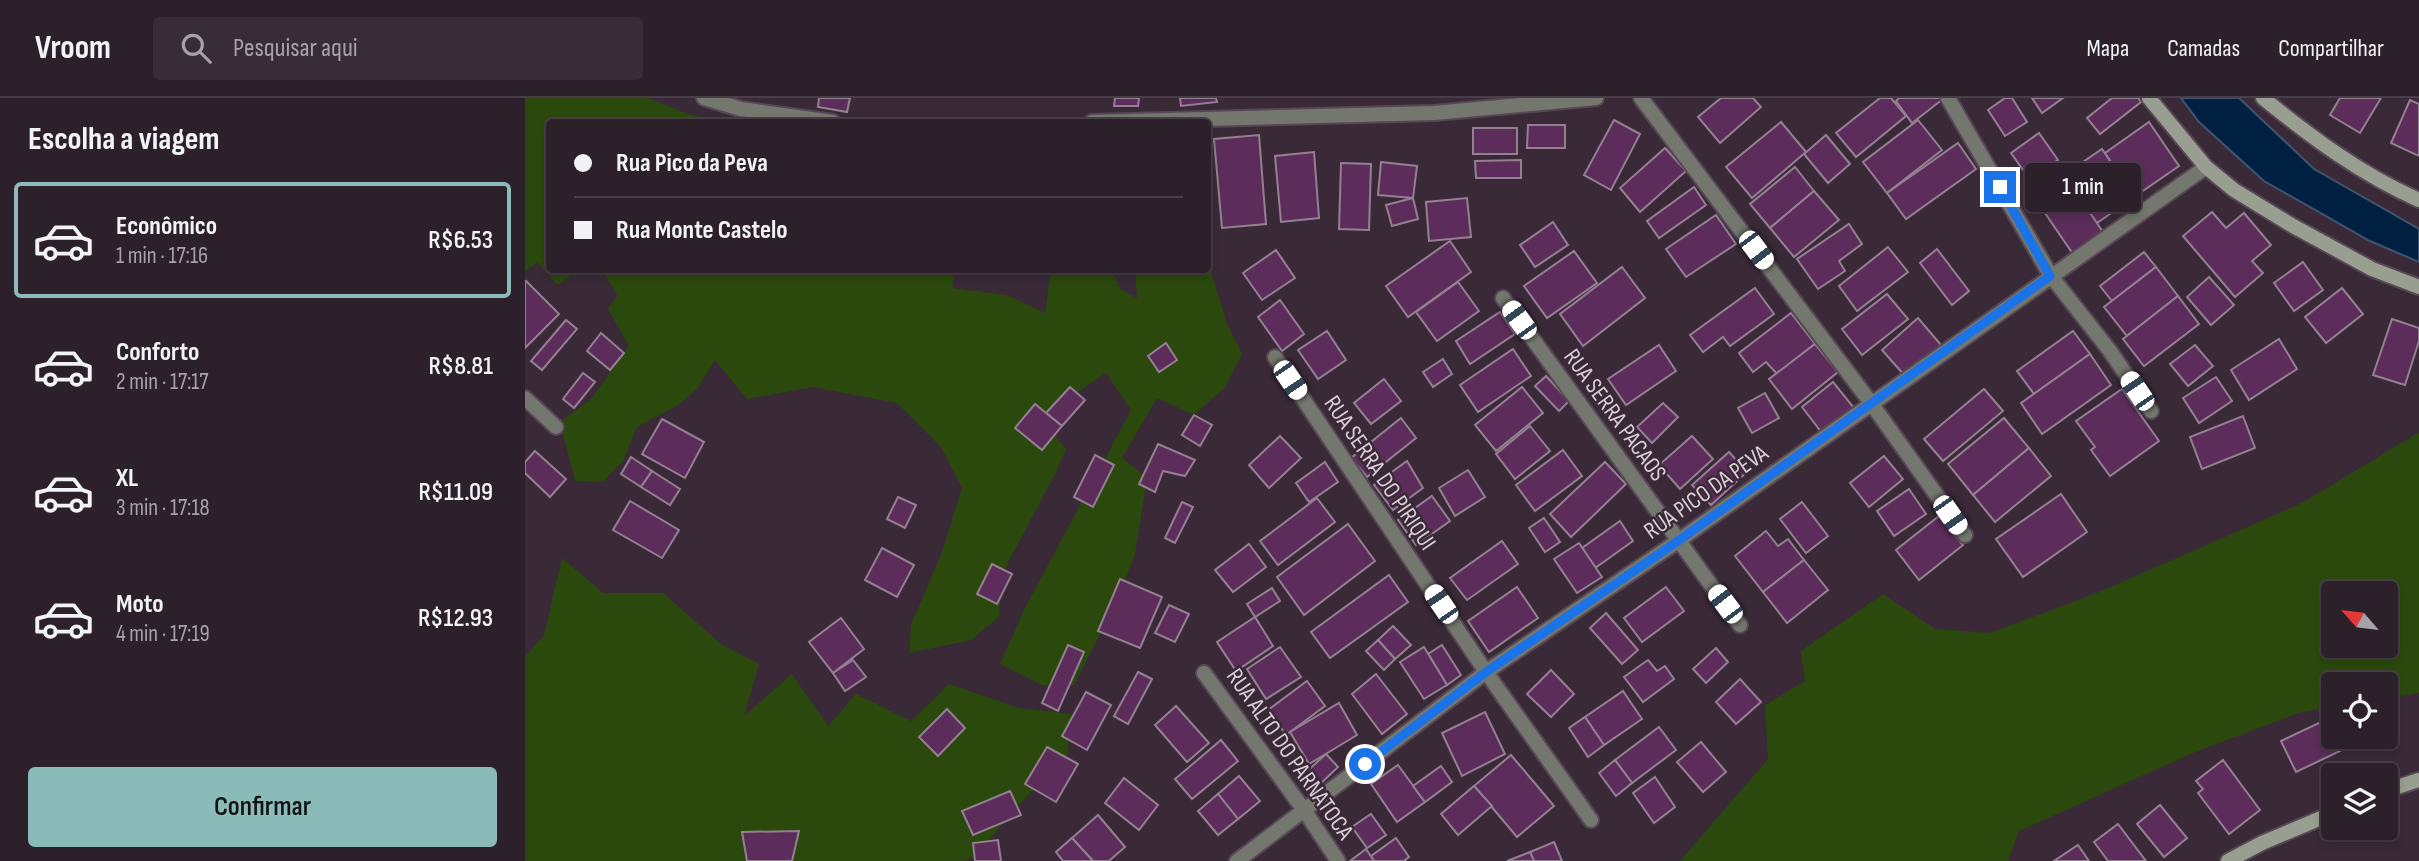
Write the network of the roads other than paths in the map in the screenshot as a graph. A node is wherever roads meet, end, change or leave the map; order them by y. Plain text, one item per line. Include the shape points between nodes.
1 (704, 98) edge
2 (1596, 98) edge
3 (1641, 98) edge
4 (1948, 98) edge
5 (2149, 98) edge
6 (2263, 98) edge
7 (810, 119) edge
8 (1206, 119) edge
9 (2206, 167) junction
10 (2419, 200) edge
11 (2050, 276) junction
12 (2419, 287) edge
13 (1503, 298) dead end
14 (1275, 357) dead end
15 (525, 398) edge
16 (1871, 403) junction
17 (2151, 411) dead end
18 (556, 427) dead end
19 (1965, 535) dead end
20 (1678, 541) junction
21 (1741, 625) dead end
22 (1486, 672) junction
23 (1204, 673) dead end
24 (2419, 780) edge
25 (2398, 787) edge
26 (1304, 810) junction
27 (2321, 818) edge
28 (1591, 820) dead end
29 (1237, 861) edge
30 (1338, 861) edge
31 (2228, 861) edge

1 - 7 street via 741,110
2 - 8 street via 1434,113
3 - 16 street
4 - 11 street
5 - 9 main road
6 - 10 main road via 2307,134
9 - 11 street, RUA PICO DA PEVA
9 - 12 main road via 2293,226 2372,270
11 - 16 street, RUA PICO DA PEVA
11 - 17 street via 2111,351
13 - 20 street, RUA SERRA PACAOS
14 - 22 street, RUA SERRA DO PIRIQUI
15 - 18 street
16 - 19 street
16 - 20 street, RUA PICO DA PEVA
20 - 21 street, RUA SERRA PACAOS
20 - 22 street, RUA PICO DA PEVA
22 - 26 street, RUA PICO DA PEVA
22 - 28 street, RUA SERRA DO PIRIQUI
23 - 26 street, RUA ALTO DO PARNATOCA
24 - 25 main road
26 - 29 street, RUA PICO DA PEVA
26 - 30 street, RUA ALTO DO PARNATOCA
27 - 31 main road

